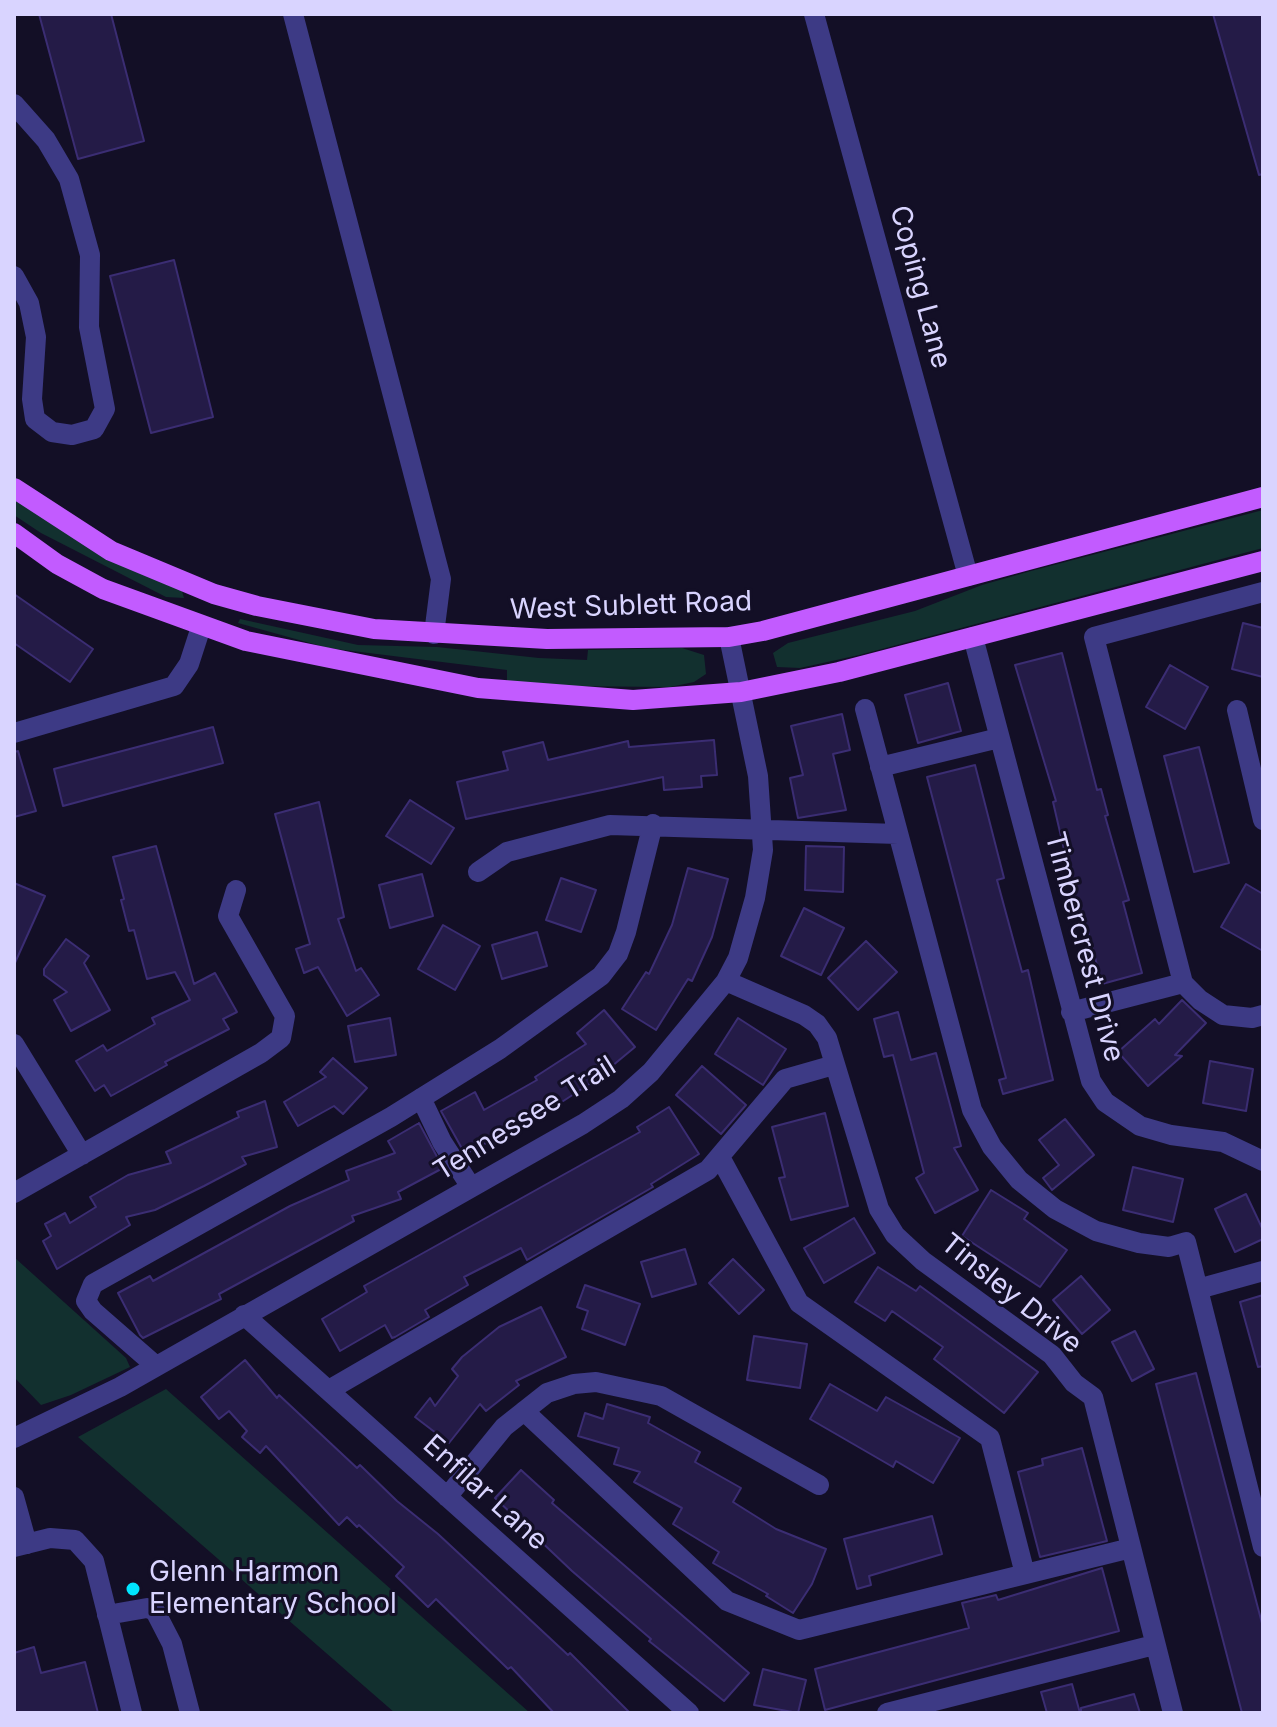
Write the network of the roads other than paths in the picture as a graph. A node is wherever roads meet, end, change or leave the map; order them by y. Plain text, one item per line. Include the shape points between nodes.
1 (293, 14) edge
2 (814, 14) edge
3 (14, 104) edge
4 (14, 276) edge
5 (14, 488) edge
6 (1263, 497) edge
7 (14, 533) edge
8 (1263, 561) edge
9 (968, 576) junction
10 (1263, 592) edge
11 (214, 594) junction
12 (201, 627) junction
13 (434, 634) junction
14 (729, 637) junction
15 (973, 637) junction
16 (741, 692) junction
17 (865, 709) dead end
18 (1237, 710) dead end
19 (16, 728) edge
20 (999, 738) junction
21 (880, 767) junction
22 (1263, 820) edge
23 (653, 824) junction
24 (761, 829) junction
25 (898, 834) junction
26 (478, 872) dead end
27 (236, 890) dead end
28 (726, 981) junction
29 (1183, 983) junction
30 (1071, 1012) junction
31 (1263, 1015) edge
32 (14, 1044) edge
33 (834, 1065) junction
34 (421, 1098) junction
35 (82, 1155) junction
36 (720, 1157) junction
37 (1263, 1161) edge
38 (471, 1187) junction
39 (14, 1193) edge
40 (1263, 1271) edge
41 (1198, 1289) junction
42 (244, 1315) junction
43 (156, 1366) junction
44 (329, 1390) junction
45 (524, 1411) junction
46 (14, 1438) edge
47 (819, 1485) dead end
48 (14, 1497) edge
49 (447, 1497) junction
50 (20, 1546) edge
51 (1263, 1547) edge
52 (1131, 1548) junction
53 (1025, 1574) junction
54 (107, 1615) junction
55 (1154, 1645) junction
56 (132, 1713) edge
57 (190, 1713) edge
58 (689, 1713) edge
59 (887, 1713) edge
60 (1173, 1713) edge

1 - 13 street via 441,579
2 - 9 street, Coping Lane
3 - 4 street via 46,140 69,179 90,255 89,327 105,409 94,429 72,435 52,432 35,419 36,337 29,303
5 - 11 main road, West Sublett Road via 111,551
6 - 9 main road, West Sublett Road
7 - 12 main road via 103,589
8 - 15 main road
9 - 14 main road, West Sublett Road
10 - 29 street via 1094,637
11 - 12 main road
11 - 13 main road, West Sublett Road via 300,617
12 - 16 main road via 478,688 633,700
12 - 19 street via 189,664 174,686
13 - 14 main road, West Sublett Road
14 - 16 street, Tennessee Trail
15 - 16 main road
15 - 20 street, Timbercrest Drive
16 - 24 street, Tennessee Trail via 758,776
17 - 21 street
18 - 22 street
20 - 21 street
20 - 30 street, Timbercrest Drive
21 - 25 street
23 - 24 street
23 - 26 street via 610,825 543,840 507,852
23 - 34 street via 626,932 601,976 558,1010
24 - 25 street
24 - 28 street, Tennessee Trail via 755,898
25 - 41 street via 972,1110 992,1147 1019,1180 1055,1209 1096,1231 1169,1247 1186,1242
27 - 35 street via 228,916 285,1016 281,1038
28 - 33 street, Tinsley Drive via 817,1024
28 - 38 street, Tennessee Trail via 651,1072 621,1099
29 - 30 street
29 - 31 street via 1223,1015
30 - 37 street, Timbercrest Drive via 1091,1081 1105,1102 1140,1126 1223,1142
32 - 35 street
33 - 36 street via 785,1079
33 - 52 street, Tinsley Drive via 879,1209 895,1235 1052,1355 1093,1397
34 - 38 street
34 - 43 street via 93,1284 86,1301 93,1311
35 - 39 street
36 - 44 street via 648,1207
36 - 53 street via 799,1303 990,1438
38 - 42 street, Tennessee Trail
40 - 41 street
41 - 51 street
42 - 43 street, Tennessee Trail
42 - 44 street, Enfilar Lane
43 - 46 street, Tennessee Trail
44 - 49 street, Enfilar Lane
45 - 47 street via 547,1393 574,1384 627,1386 661,1396
45 - 49 street via 504,1427
45 - 53 street via 727,1601 799,1630
48 - 50 street
49 - 58 street, Enfilar Lane
50 - 54 street via 50,1538 75,1540 94,1561
52 - 53 street
52 - 55 street, Tinsley Drive
54 - 56 street
54 - 57 street via 155,1611 172,1644
55 - 59 street
55 - 60 street, Tinsley Drive

